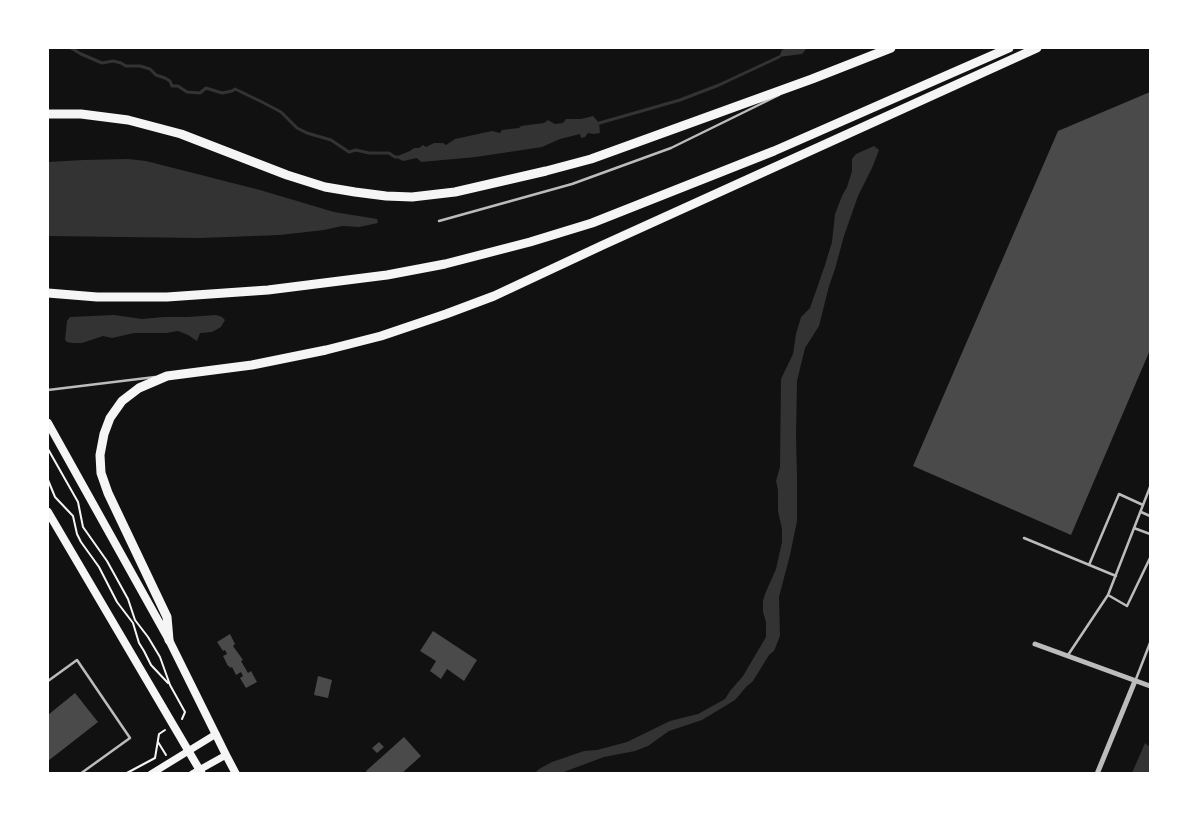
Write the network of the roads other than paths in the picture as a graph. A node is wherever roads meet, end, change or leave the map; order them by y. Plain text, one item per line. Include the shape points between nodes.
1 (891, 48) edge
2 (1009, 48) edge
3 (1037, 48) edge
4 (812, 79) junction
5 (48, 114) edge
6 (439, 221) dead end
7 (48, 293) edge
8 (167, 376) junction
9 (48, 390) edge
10 (48, 423) edge
11 (1150, 487) edge
12 (1144, 504) junction
13 (48, 512) edge
14 (1141, 512) junction
15 (1150, 516) edge
16 (1134, 528) junction
17 (1150, 534) edge
18 (1024, 538) dead end
19 (1150, 558) edge
20 (1089, 565) junction
21 (1116, 576) junction
22 (1108, 595) junction
23 (169, 640) junction
24 (1150, 643) edge
25 (1035, 644) dead end
26 (1067, 656) junction
27 (48, 680) edge
28 (1135, 681) junction
29 (1150, 686) edge
30 (216, 734) junction
31 (188, 751) junction
32 (226, 755) junction
33 (197, 772) edge
34 (80, 774) edge
35 (151, 774) edge
36 (236, 774) edge
37 (1097, 774) edge

1 - 4 highway
2 - 7 highway via 774,150 592,223 454,262 387,275 268,290 167,297
3 - 8 highway via 494,296 381,336 326,350 252,365
4 - 5 highway via 591,159 455,192 412,197 325,187 181,134 128,120
4 - 6 lane via 671,148 572,184
8 - 9 lane
8 - 23 highway via 139,388 122,401 110,418 100,455 108,493 167,617
10 - 23 main road
11 - 12 lane
12 - 14 lane
12 - 20 lane via 1119,494
13 - 31 main road
14 - 15 lane
14 - 16 lane
16 - 17 lane
16 - 21 lane
18 - 20 lane
19 - 22 lane via 1127,606
20 - 21 lane
21 - 22 lane
22 - 26 lane
23 - 30 main road
24 - 28 lane
25 - 26 street
26 - 28 street
27 - 34 lane via 77,660 130,738
28 - 29 street
28 - 37 street
30 - 31 main road
30 - 32 main road
31 - 33 main road
31 - 35 main road
32 - 33 main road
32 - 36 main road

